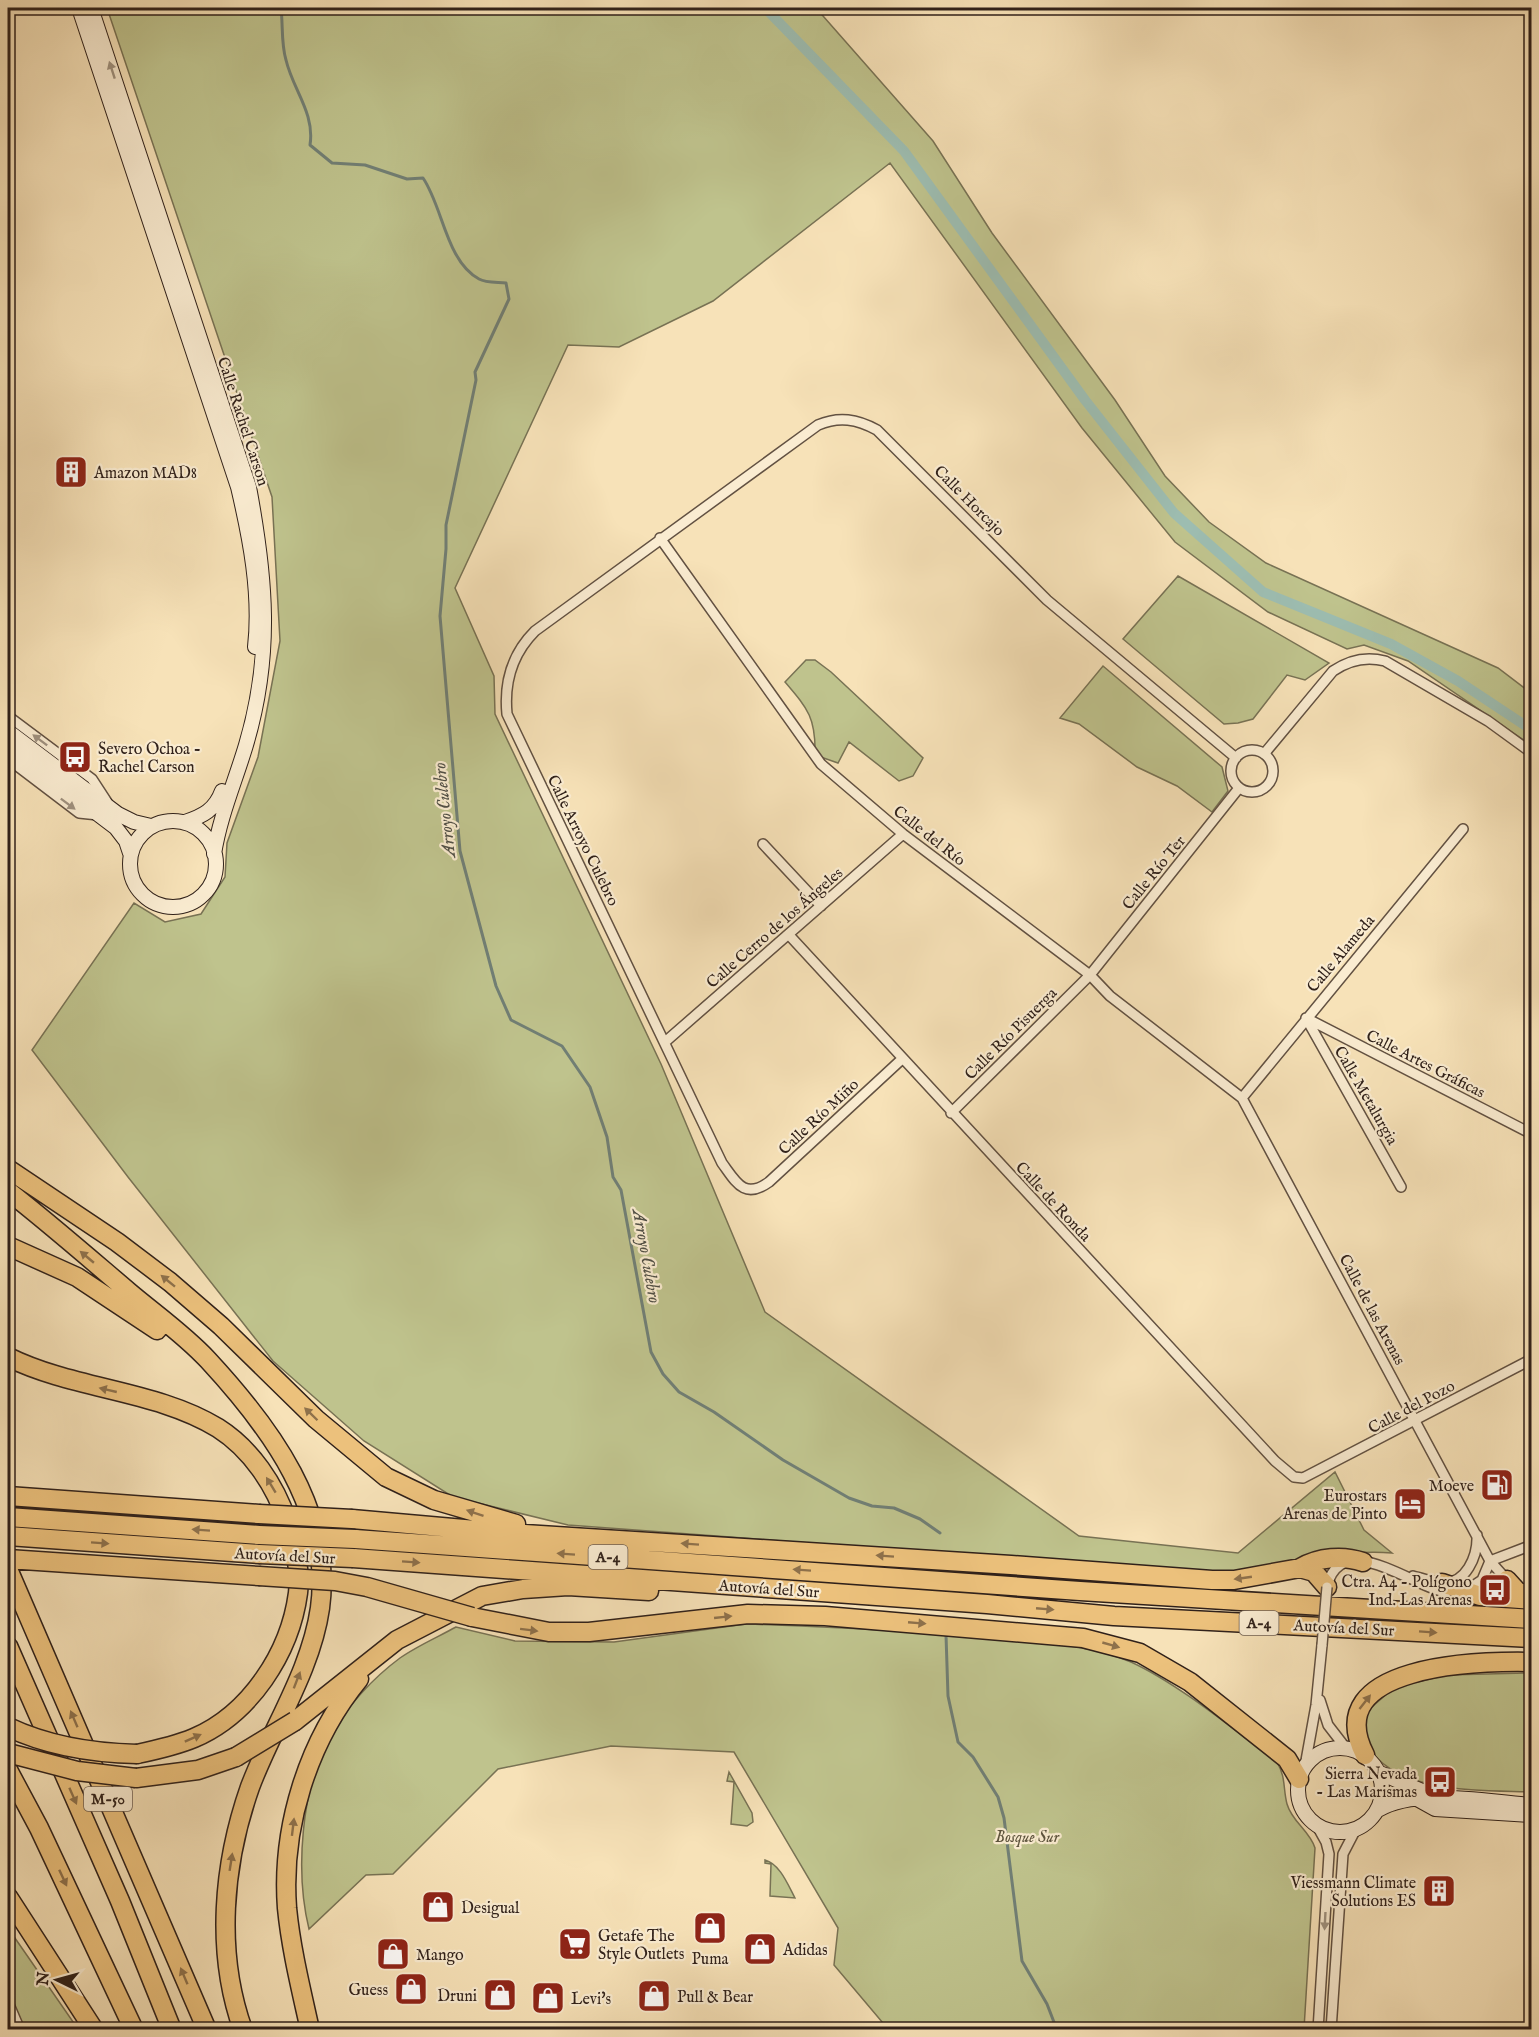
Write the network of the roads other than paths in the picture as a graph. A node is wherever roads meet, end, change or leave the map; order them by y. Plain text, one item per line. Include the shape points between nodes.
1 (79, 8) edge
2 (91, 8) edge
3 (660, 538) junction
4 (8, 716) edge
5 (8, 731) edge
6 (8, 746) edge
7 (1532, 753) edge
8 (1264, 754) junction
9 (1236, 758) junction
10 (8, 759) edge
11 (1239, 788) junction
12 (105, 812) junction
13 (185, 822) junction
14 (151, 826) junction
15 (1463, 829) dead end
16 (903, 834) junction
17 (763, 844) dead end
18 (130, 853) junction
19 (214, 854) junction
20 (821, 906) junction
21 (789, 935) junction
22 (1090, 975) junction
23 (1306, 1018) junction
24 (665, 1042) junction
25 (902, 1059) junction
26 (1242, 1098) junction
27 (951, 1113) junction
28 (1532, 1134) edge
29 (8, 1168) edge
30 (1401, 1187) dead end
31 (8, 1191) edge
32 (753, 1191) joint
33 (8, 1246) edge
34 (8, 1357) edge
35 (1532, 1359) edge
36 (1415, 1421) junction
37 (264, 1429) junction
38 (1304, 1478) joint
39 (15, 1496) edge
40 (8, 1517) edge
41 (1477, 1535) junction
42 (8, 1536) edge
43 (573, 1537) junction
44 (1532, 1545) edge
45 (8, 1559) edge
46 (1474, 1561) junction
47 (1490, 1561) junction
48 (1364, 1562) junction
49 (985, 1564) junction
50 (1300, 1568) junction
51 (8, 1569) edge
52 (1400, 1572) junction
53 (1507, 1580) joint
54 (1442, 1583) junction
55 (1327, 1587) junction
56 (1462, 1592) junction
57 (1532, 1599) edge
58 (1233, 1600) junction
59 (987, 1604) junction
60 (1532, 1619) edge
61 (1532, 1638) edge
62 (8, 1646) edge
63 (378, 1656) junction
64 (1532, 1662) edge
65 (1318, 1686) junction
66 (8, 1727) edge
67 (1345, 1747) junction
68 (8, 1753) edge
69 (1365, 1755) junction
70 (8, 1770) edge
71 (1302, 1773) junction
72 (1380, 1773) junction
73 (1419, 1798) junction
74 (1532, 1800) edge
75 (1532, 1805) edge
76 (1378, 1810) junction
77 (1532, 1815) edge
78 (1316, 1824) junction
79 (1356, 1829) junction
80 (287, 1870) junction
81 (8, 1897) edge
82 (226, 1921) junction
83 (8, 2002) edge
84 (20, 2030) edge
85 (94, 2030) edge
86 (134, 2030) edge
87 (172, 2030) edge
88 (207, 2030) edge
89 (243, 2030) edge
90 (256, 2030) edge
91 (310, 2030) edge
92 (322, 2030) edge
93 (804, 2030) edge
94 (830, 2030) edge
95 (1318, 2030) edge
96 (1332, 2030) edge

1 - 13 street, Calle Rachel Carson via 238,487 249,532 256,636 249,698 217,804 202,816
19 -> 2 street, Calle Rachel Carson via 258,693 266,632 257,527 249,487
3 - 9 street, Calle Horcajo via 818,425 832,419 863,423 877,430 913,463 1047,600
3 - 16 street, Calle del Río via 821,764
3 - 24 street, Calle Arroyo Culebro via 535,631 518,652 505,693 507,714
12 -> 4 street via 92,779
5 - 12 street
6 - 12 street
7 - 8 street via 1488,721 1385,661 1373,658 1345,663 1333,670
8 - 9 street via 1246,751
8 - 11 street via 1272,764 1269,783 1259,791
9 - 11 street via 1232,777
10 -> 12 street via 79,813
11 - 22 street, Calle Río Ter
12 - 14 street
12 - 18 street
13 - 14 street via 165,821
13 - 19 street via 199,829
14 - 18 street via 138,837
15 - 23 street, Calle Alameda
16 - 20 street, Calle Cerro de los Ángeles
16 - 22 street, Calle del Río
17 - 20 street
18 - 19 street via 130,874 141,894 170,908 185,906 209,888 216,875
20 - 21 street, Calle Cerro de los Ángeles
21 - 24 street, Calle Cerro de los Ángeles
21 - 25 street, Calle de Ronda
22 - 26 street, Calle del Río via 1110,996
22 - 27 street, Calle Río Pisuerga
23 - 26 street, Calle Alameda
23 - 28 street, Calle Artes Gráficas
23 - 30 street, Calle Metalurgia
24 - 32 street, Calle Arroyo Culebro via 722,1163 744,1189
25 - 27 street, Calle de Ronda
25 - 32 street, Calle Río Miño via 769,1182
26 - 36 street, Calle de las Arenas
27 - 38 street, Calle de Ronda via 1275,1461 1294,1478
43 -> 29 highway via 490,1518 435,1500 386,1477 316,1419 170,1282
37 -> 31 highway via 207,1359
33 - 37 highway via 77,1277 147,1322 201,1366
66 -> 34 highway, bridge via 29,1737 78,1749 137,1754 195,1738 250,1698 273,1667 289,1631 298,1592 295,1546 280,1501 261,1468 219,1429 188,1413 66,1380
35 - 36 street, Calle del Pozo
36 - 38 street, Calle del Pozo
36 - 41 street, Calle de las Arenas
82 -> 37 highway via 230,1864 241,1814 310,1646 320,1607 320,1550 307,1502
39 - 43 highway, bridge
58 -> 40 highway, Autovía del Sur / A-4, bridge
41 - 46 street
41 - 47 street, Calle de las Arenas
42 -> 59 highway, Autovía del Sur / A-4, bridge
49 -> 43 highway
44 - 47 street
45 -> 71 highway, bridge via 335,1581 520,1629 559,1632 748,1614 825,1616 1083,1638 1140,1653 1190,1682
46 - 47 street
46 - 54 street via 1465,1572
47 - 53 street, Calle de las Arenas
47 - 56 street via 1482,1580
48 - 50 highway via 1328,1558
48 - 52 street
48 - 55 street via 1337,1569 1329,1577
50 -> 49 highway via 1212,1580
49 - 58 highway via 1112,1584 1196,1591
50 - 55 highway via 1314,1572
88 -> 51 highway, M-50
52 - 54 street
52 - 56 street via 1434,1590
53 - 57 highway
54 - 56 highway
55 - 65 street, bridge
56 - 57 highway
58 - 60 highway, Autovía del Sur / A-4
59 -> 61 highway, Autovía del Sur / A-4 via 1114,1616
59 - 63 highway via 952,1610 568,1586 523,1589 482,1596 397,1640
62 -> 87 highway, M-50
63 - 68 highway, bridge via 295,1722 236,1757 198,1770 136,1778 77,1772
80 -> 63 highway via 296,1806 315,1746 341,1700
69 -> 64 highway via 1355,1734 1355,1720 1362,1705 1378,1688 1423,1671 1467,1664
65 - 67 street via 1323,1715
65 - 71 street
67 - 69 street
67 - 71 street via 1322,1751
69 - 72 street
70 -> 86 highway
71 - 78 street via 1299,1799 1302,1809
72 - 74 street via 1422,1791
72 - 76 street via 1383,1792
73 - 75 street
73 - 76 street via 1396,1801
73 - 77 street via 1435,1809
76 - 79 street
78 - 79 street via 1339,1832
78 -> 95 street via 1329,1854
79 - 96 street via 1343,1854
80 - 91 highway via 294,1960
80 - 92 highway via 303,1959
81 - 85 highway
82 - 89 highway via 227,1970
82 - 90 highway via 238,1983
83 - 84 street
93 - 94 street

